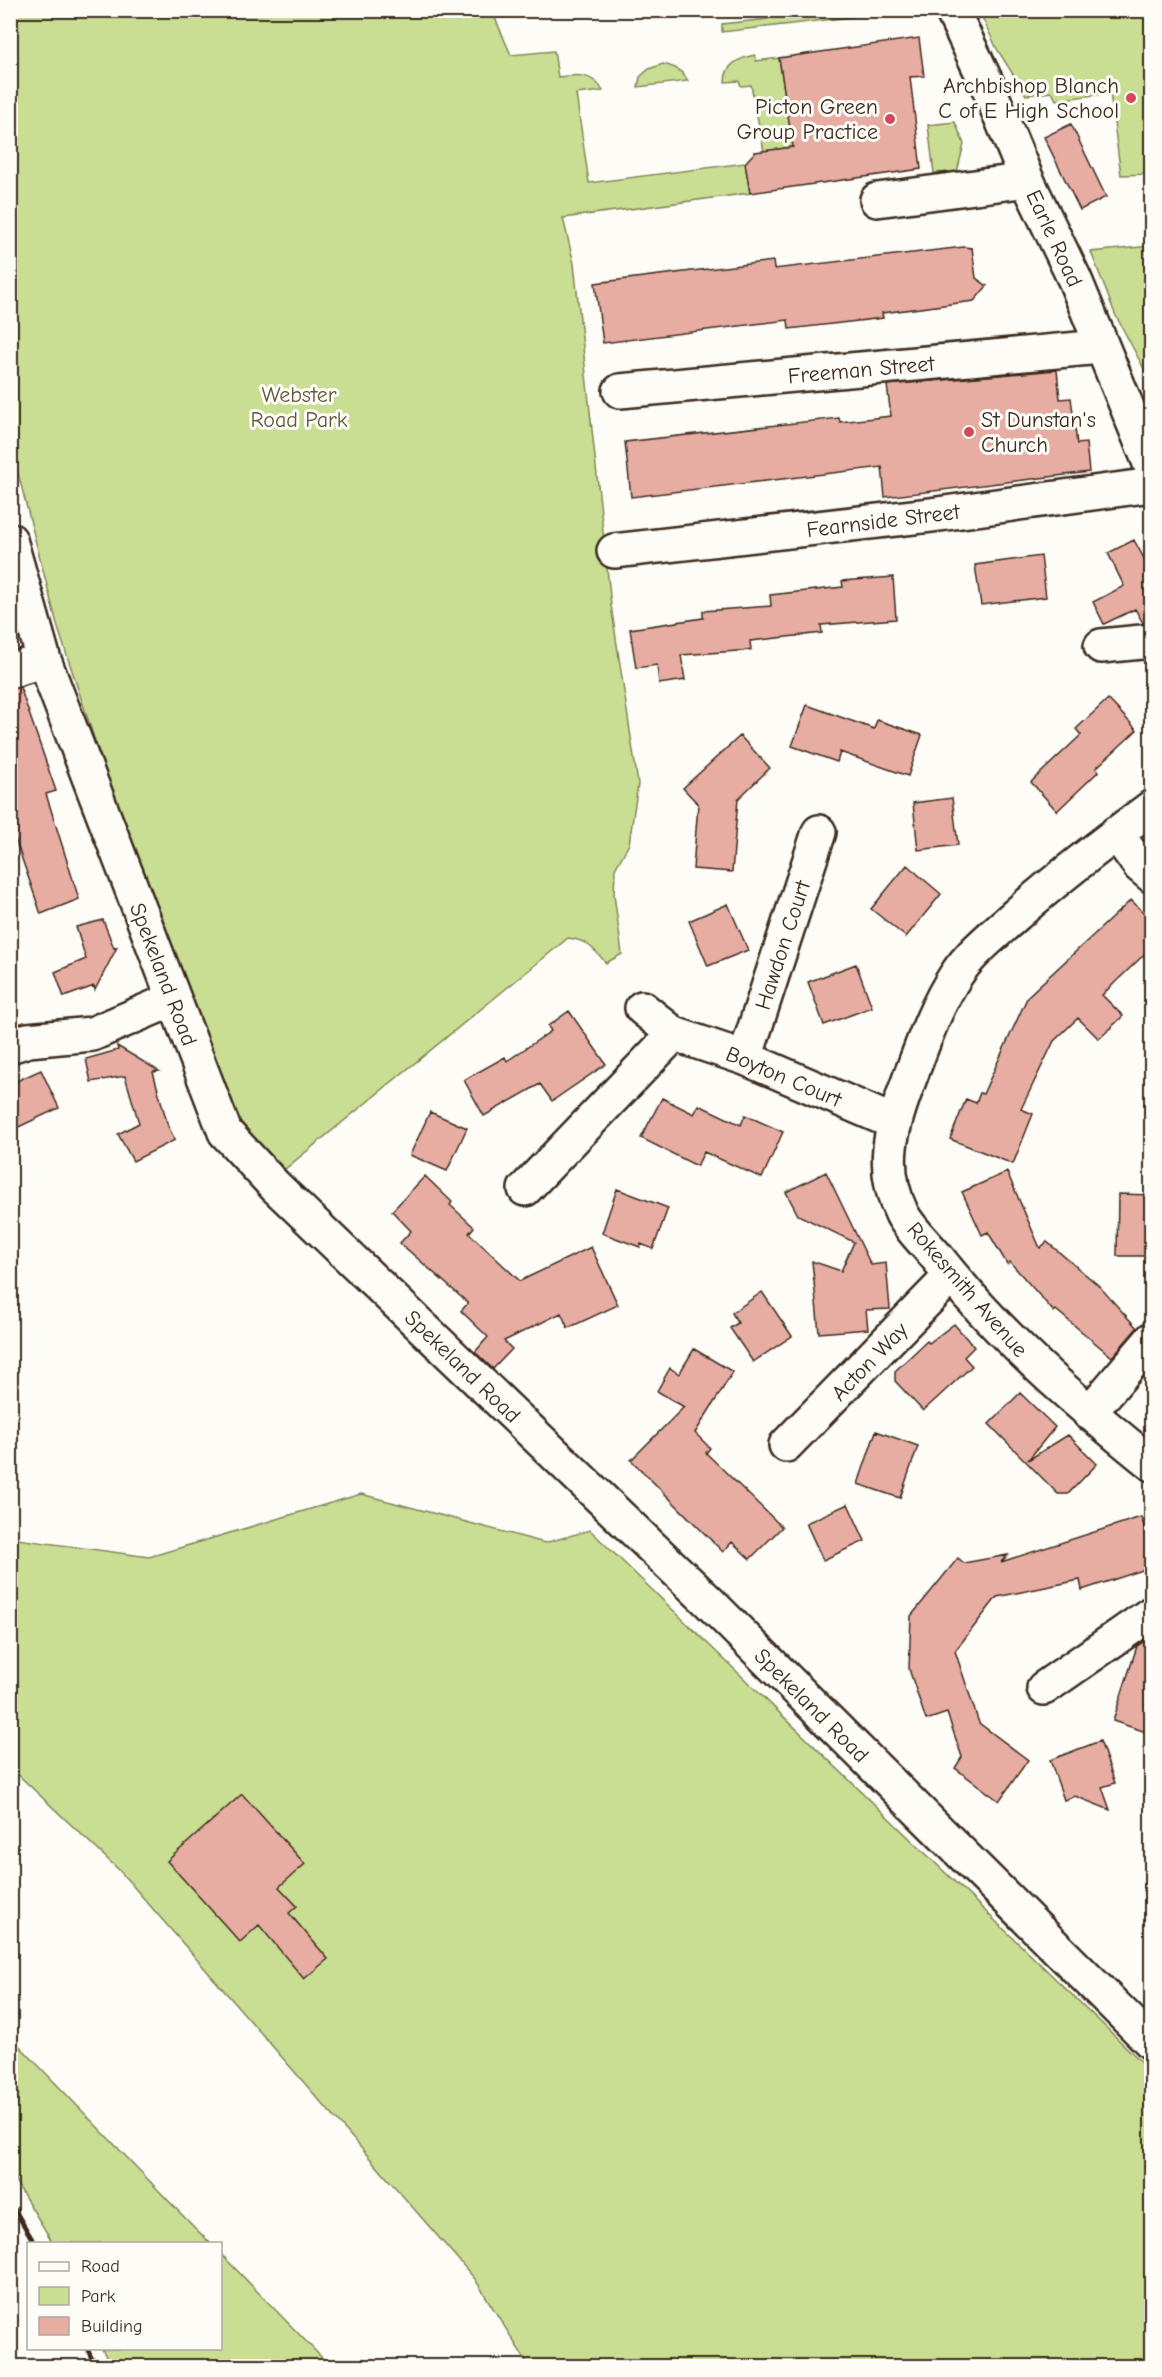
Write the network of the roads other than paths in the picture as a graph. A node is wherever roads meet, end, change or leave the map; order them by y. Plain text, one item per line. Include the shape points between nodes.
1 (952, 10) edge
2 (1027, 180) junction
3 (877, 200) dead end
4 (1101, 347) junction
5 (620, 391) dead end
6 (1152, 468) edge
7 (1152, 485) edge
8 (10, 540) edge
9 (614, 551) dead end
10 (1152, 640) edge
11 (1101, 646) dead end
12 (44, 660) junction
13 (10, 670) edge
14 (1152, 807) edge
15 (819, 832) dead end
16 (1116, 833) junction
17 (1152, 876) edge
18 (174, 999) junction
19 (642, 1008) dead end
20 (674, 1034) junction
21 (10, 1046) edge
22 (745, 1058) junction
23 (893, 1122) junction
24 (525, 1189) dead end
25 (951, 1276) junction
26 (1152, 1339) edge
27 (1089, 1413) junction
28 (786, 1445) dead end
29 (1152, 1464) edge
30 (1152, 1612) edge
31 (1044, 1688) dead end
32 (1152, 2043) edge

1 - 2 street, Earle Road
2 - 3 street
2 - 4 street, Earle Road via 1076,280
4 - 5 street, Freeman Street
4 - 6 street, Earle Road
7 - 9 street, Fearnside Street
8 - 12 street, Spekeland Road
10 - 11 street
12 - 13 street
12 - 18 street, Spekeland Road
14 - 16 street, Rokesmith Avenue
15 - 22 street, Hawdon Court
16 - 17 street
16 - 23 street, Rokesmith Avenue via 1019,912 957,974 932,1018
18 - 21 street via 92,1034 28,1040
18 - 32 street, Spekeland Road via 225,1132 248,1159 709,1602
19 - 20 street, Boyton Court
20 - 22 street, Boyton Court
20 - 24 street
22 - 23 street, Boyton Court
23 - 25 street, Rokesmith Avenue via 888,1173 903,1214
25 - 27 street, Rokesmith Avenue via 1019,1349
25 - 28 street, Acton Way
26 - 27 street
27 - 29 street, Rokesmith Avenue
30 - 31 street

